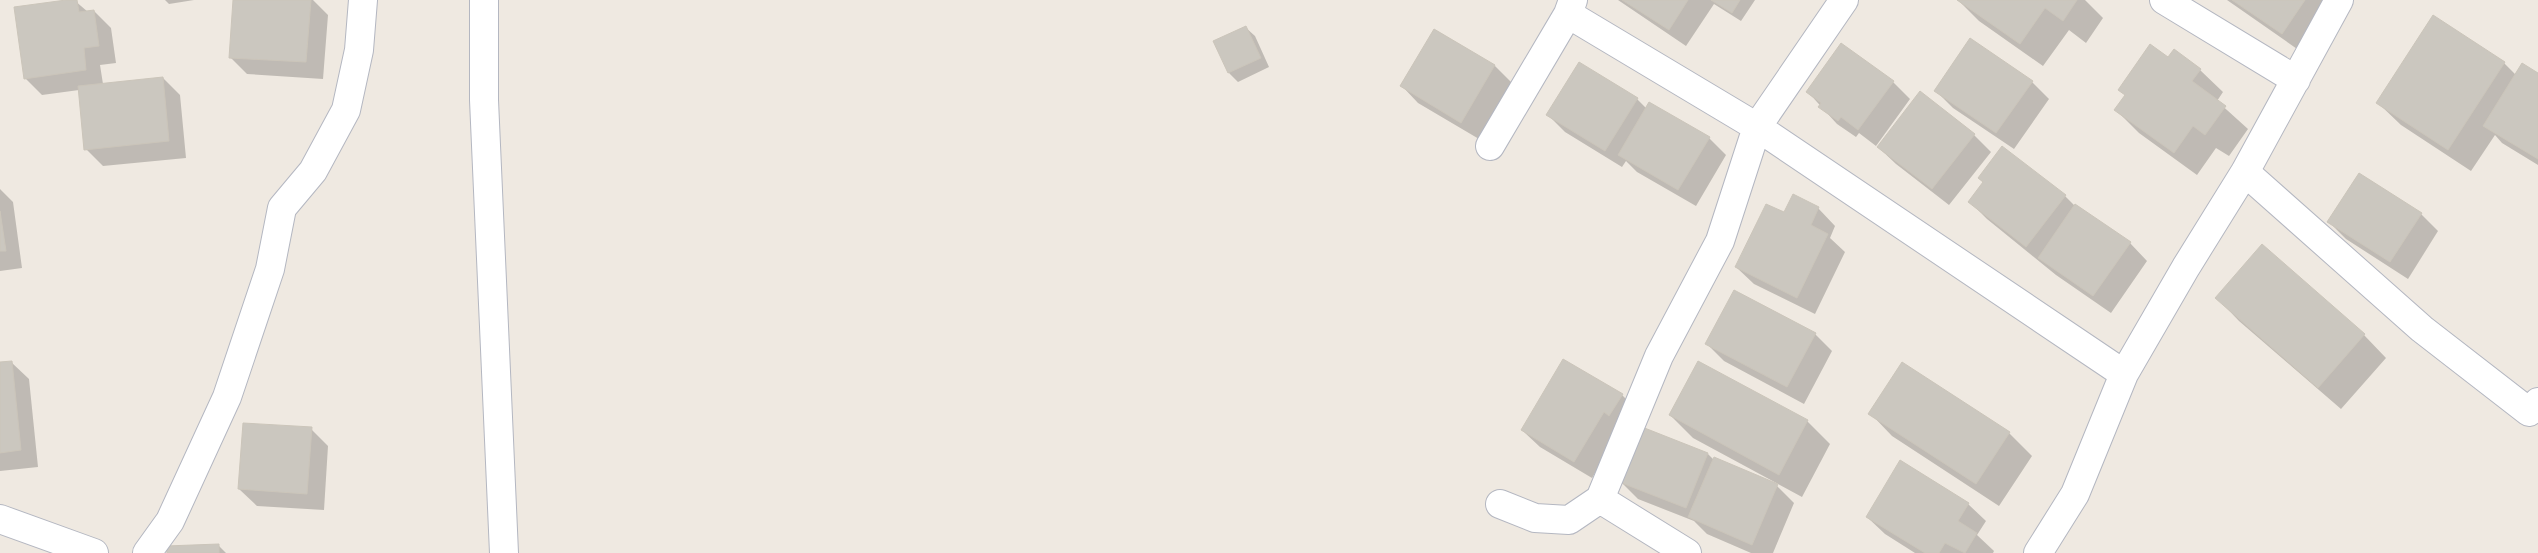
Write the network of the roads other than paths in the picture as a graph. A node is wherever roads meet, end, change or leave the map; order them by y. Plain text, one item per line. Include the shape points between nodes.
1 (363, 0) edge
2 (484, 0) edge
3 (1844, 0) edge
4 (2164, 0) edge
5 (2339, 0) edge
6 (1571, 7) edge
7 (2296, 80) junction
8 (1757, 127) junction
9 (1490, 146) dead end
10 (2245, 172) junction
11 (2124, 374) junction
12 (2538, 402) edge
13 (1600, 499) junction
14 (1500, 504) dead end
15 (0, 519) edge
16 (94, 553) edge
17 (146, 553) edge
18 (504, 553) edge
19 (1687, 553) edge
20 (2038, 553) edge

1 - 17 street via 358,50 346,110 313,171 282,208 270,269 227,397 170,521
2 - 18 street via 484,100
3 - 8 street
4 - 7 street
5 - 7 street
6 - 8 street
6 - 9 street
7 - 10 street
8 - 11 street
8 - 13 street via 1720,241 1659,356
10 - 11 street
10 - 12 street via 2422,329 2530,412
11 - 20 street via 2075,494
13 - 14 street via 1569,520 1535,518
13 - 19 street
15 - 16 street

